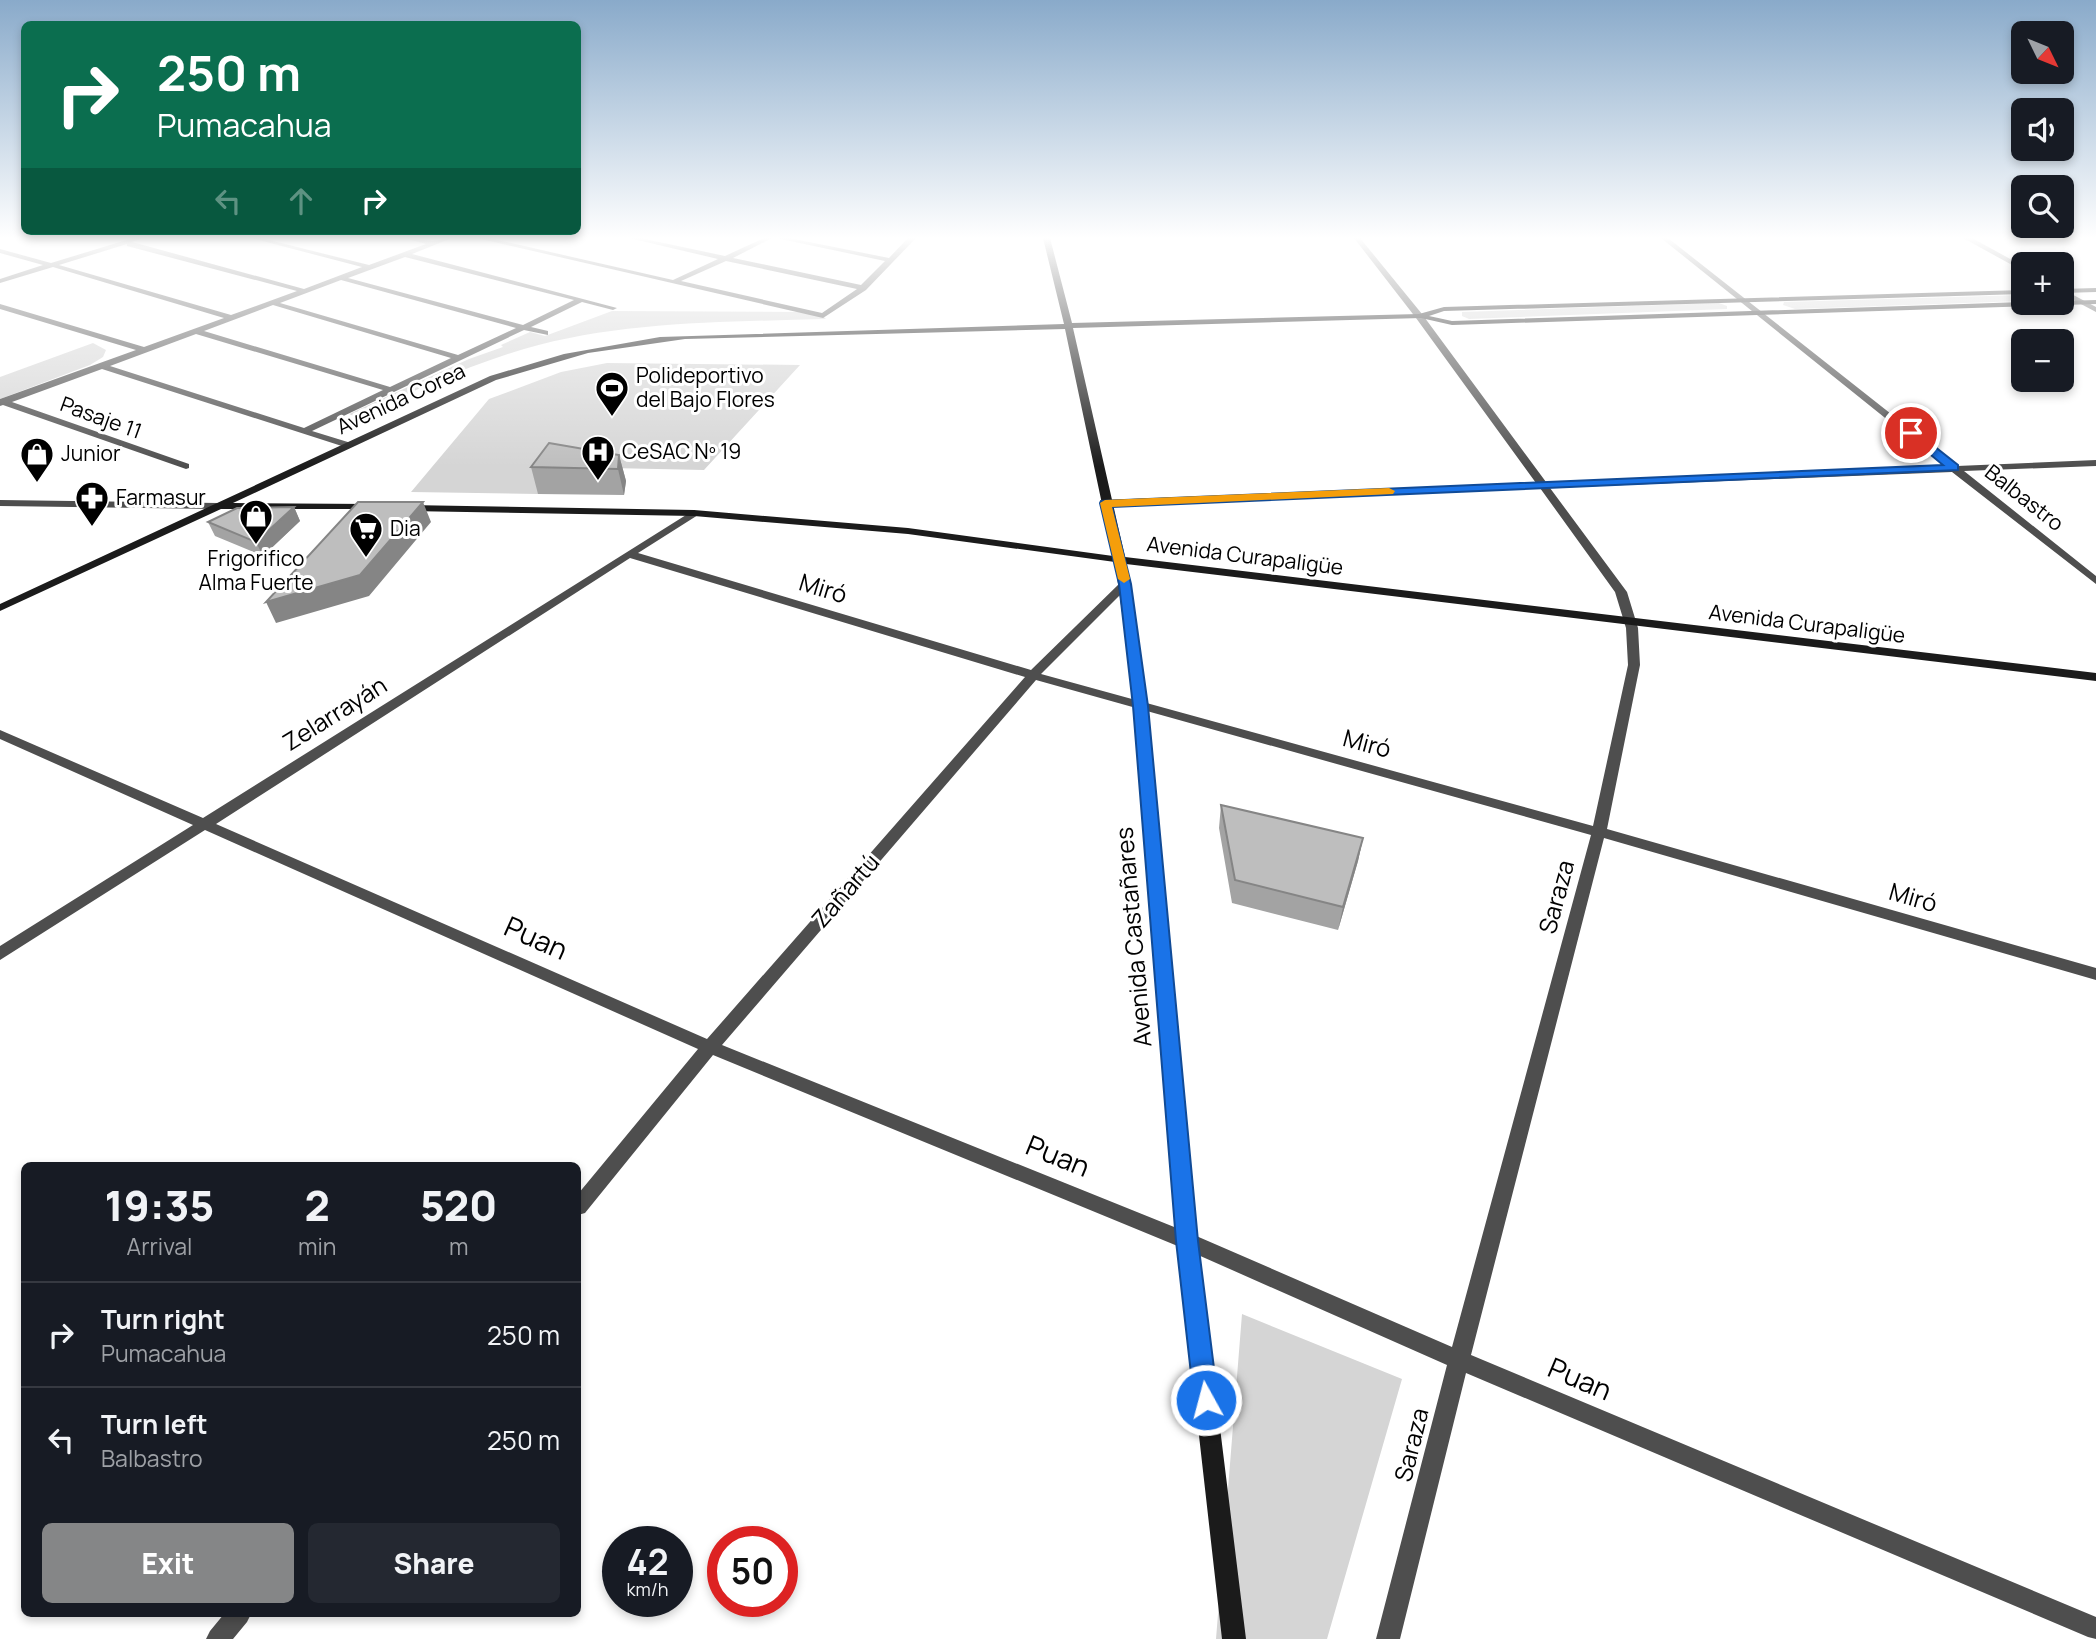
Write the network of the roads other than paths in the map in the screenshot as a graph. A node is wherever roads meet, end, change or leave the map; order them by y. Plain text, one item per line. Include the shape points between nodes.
1 (28, 314) edge
2 (220, 314) edge
3 (242, 314) edge
4 (312, 314) edge
5 (475, 314) edge
6 (549, 314) edge
7 (1066, 314) edge
8 (1424, 314) edge
9 (1715, 314) edge
10 (1763, 314) edge
11 (1419, 316) junction
12 (232, 318) junction
13 (521, 327) junction
14 (1069, 327) junction
15 (196, 331) junction
16 (545, 333) dead end
17 (144, 350) junction
18 (460, 358) junction
19 (102, 366) junction
20 (391, 390) junction
21 (2, 402) edge
22 (303, 431) junction
23 (348, 445) junction
24 (2096, 463) edge
25 (186, 466) dead end
26 (1954, 468) junction
27 (1541, 485) junction
28 (0, 503) edge
29 (1105, 503) junction
30 (218, 506) junction
31 (381, 508) edge
32 (395, 508) edge
33 (694, 513) junction
34 (628, 554) junction
35 (1120, 559) junction
36 (2096, 580) edge
37 (1125, 584) junction
38 (0, 608) edge
39 (1633, 623) junction
40 (1033, 675) junction
41 (2096, 677) edge
42 (1141, 706) junction
43 (0, 734) edge
44 (204, 824) junction
45 (1599, 832) junction
46 (0, 954) edge
47 (2096, 974) edge
48 (710, 1048) junction
49 (581, 1203) edge
50 (1187, 1241) junction
51 (1459, 1360) junction
52 (236, 1617) edge
53 (2096, 1629) edge
54 (218, 1639) edge
55 (1234, 1639) edge
56 (1388, 1639) edge

1 - 17 street
2 - 12 street
3 - 12 street
4 - 18 street
5 - 13 street
6 - 13 street
7 - 14 main road, Avenida Castañares
8 - 11 main road
9 - 11 main road via 1452,323
10 - 26 street, Balbastro
11 - 14 main road, Avenida Corea
11 - 27 street, Saraza
12 - 15 street
13 - 16 street
13 - 18 street
14 - 23 main road, Avenida Corea via 685,337 616,345 563,355 493,377
14 - 29 main road, Avenida Castañares
15 - 17 street
15 - 20 street
17 - 19 street
18 - 20 street
19 - 21 street
19 - 22 street
20 - 22 street
21 - 25 street, Pasaje 11
22 - 23 street
23 - 30 main road, Avenida Corea
24 - 26 street
26 - 27 street
26 - 36 street, Balbastro
27 - 29 street
27 - 39 street, Saraza via 1620,592
28 - 30 street
29 - 35 main road, Avenida Castañares
30 - 31 main road
30 - 38 main road, Avenida Corea
32 - 33 main road, Avenida Curapaligüe
33 - 34 street, Zelarrayán
33 - 35 main road, Avenida Curapaligüe via 908,531
34 - 40 street, Miró
34 - 44 street, Zelarrayán
35 - 37 main road, Avenida Castañares
35 - 39 main road, Avenida Curapaligüe
37 - 40 street, Zañartú
37 - 42 main road, Avenida Castañares
39 - 41 main road, Avenida Curapaligüe
39 - 45 street, Saraza via 1634,665
40 - 42 street, Miró
40 - 48 street, Zañartú
42 - 45 street, Miró
42 - 50 main road, Avenida Castañares
43 - 44 street, Puan
44 - 46 street, Zelarrayán
44 - 48 street, Puan
45 - 47 street, Miró
45 - 51 street, Saraza
48 - 49 street, Zañartú
48 - 50 street, Puan
50 - 51 street, Puan
50 - 55 main road, Avenida Castañares
51 - 53 street, Puan
51 - 56 street, Saraza
52 - 54 street

